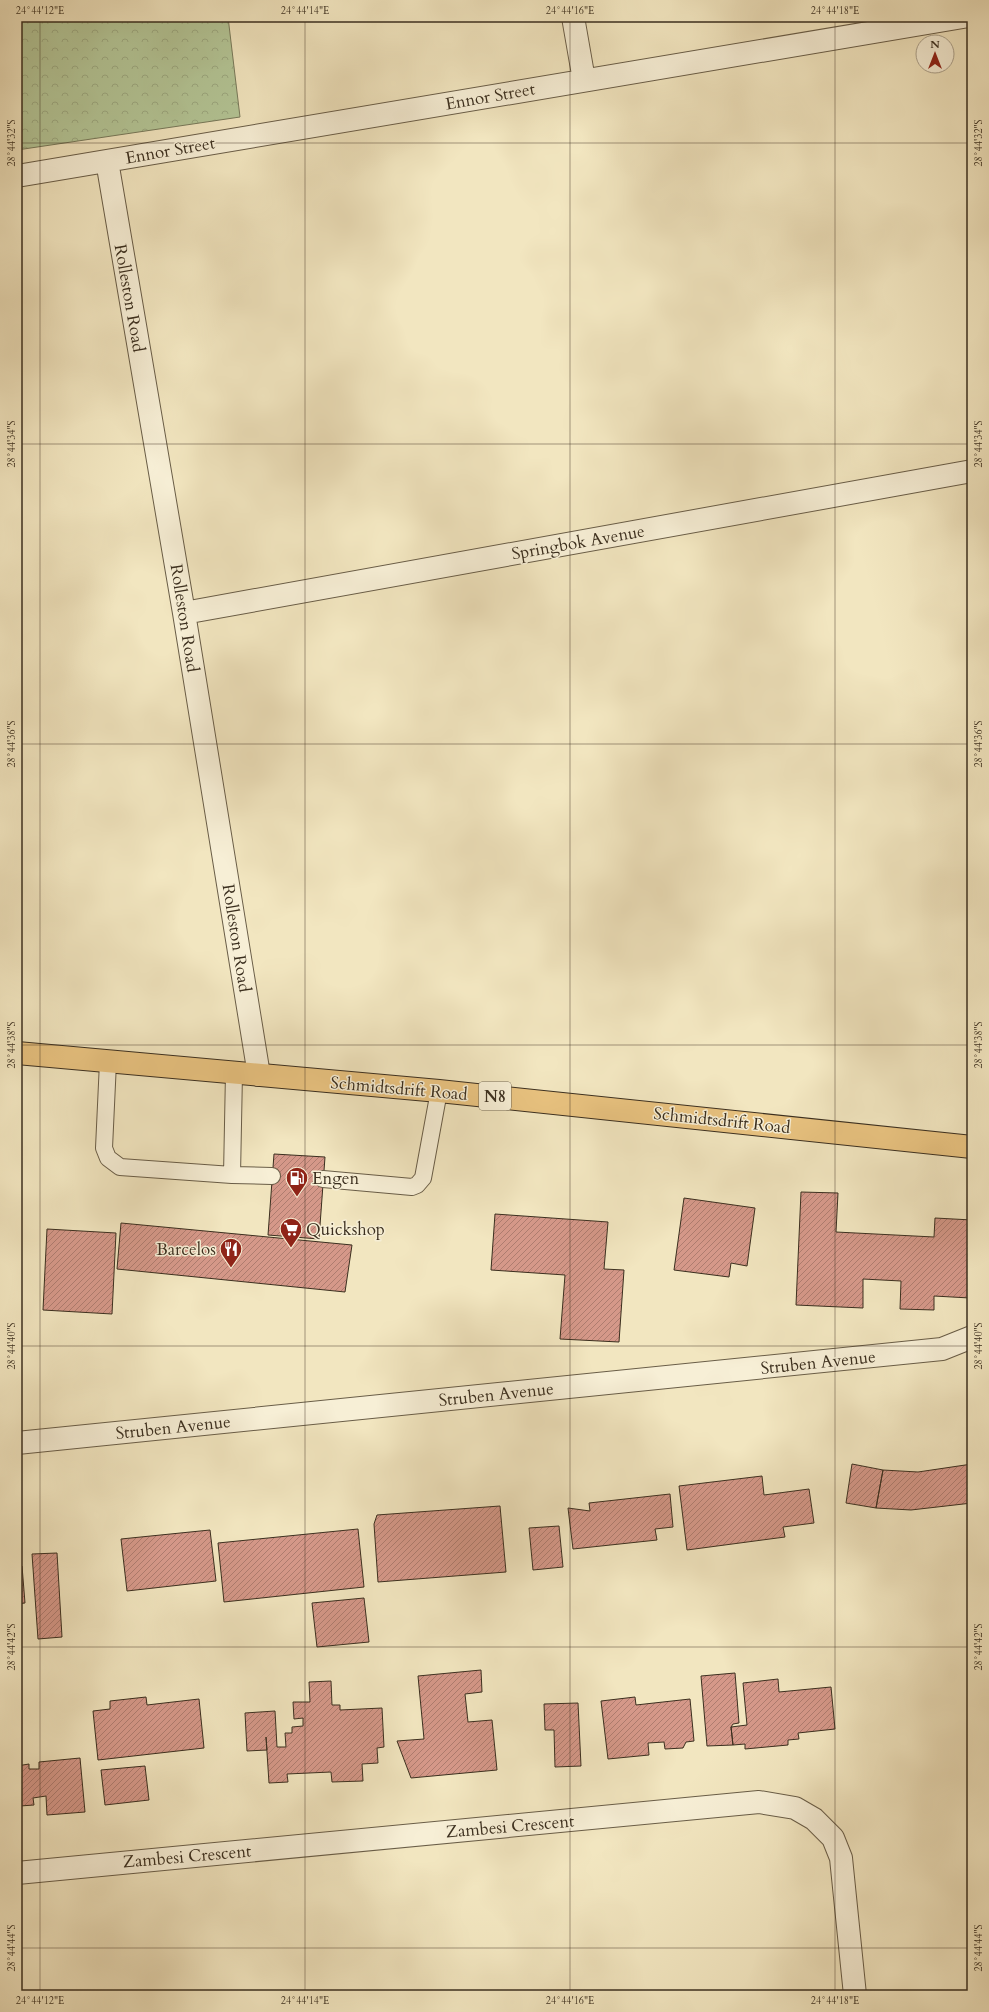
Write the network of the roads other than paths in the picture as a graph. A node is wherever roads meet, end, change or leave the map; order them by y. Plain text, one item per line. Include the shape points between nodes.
1 (573, 17) edge
2 (963, 17) edge
3 (584, 80) junction
4 (107, 161) junction
5 (17, 176) edge
6 (972, 471) edge
7 (184, 613) junction
8 (17, 1053) edge
9 (108, 1062) junction
10 (234, 1073) junction
11 (259, 1075) junction
12 (440, 1090) junction
13 (972, 1147) edge
14 (232, 1175) junction
15 (272, 1176) dead end
16 (323, 1179) dead end
17 (972, 1337) edge
18 (17, 1443) edge
19 (17, 1872) edge
20 (855, 1995) edge

1 - 3 street
2 - 3 street, Ennor Street
3 - 4 street, Ennor Street
4 - 5 street, Ennor Street
4 - 7 street, Rolleston Road
6 - 7 street, Springbok Avenue
7 - 11 street, Rolleston Road
8 - 9 highway, Schmidtsdrift Road / N8
9 - 10 highway, Schmidtsdrift Road / N8
9 - 14 lane via 104,1148 112,1162 120,1167
10 - 11 highway, Schmidtsdrift Road / N8
10 - 14 lane
11 - 12 highway, Schmidtsdrift Road / N8
12 - 13 highway, Schmidtsdrift Road / N8
12 - 16 lane via 423,1178 418,1185 412,1187
14 - 15 lane
17 - 18 street, Struben Avenue via 942,1349
19 - 20 street, Zambesi Crescent via 759,1802 795,1808 814,1819 833,1838 842,1858

